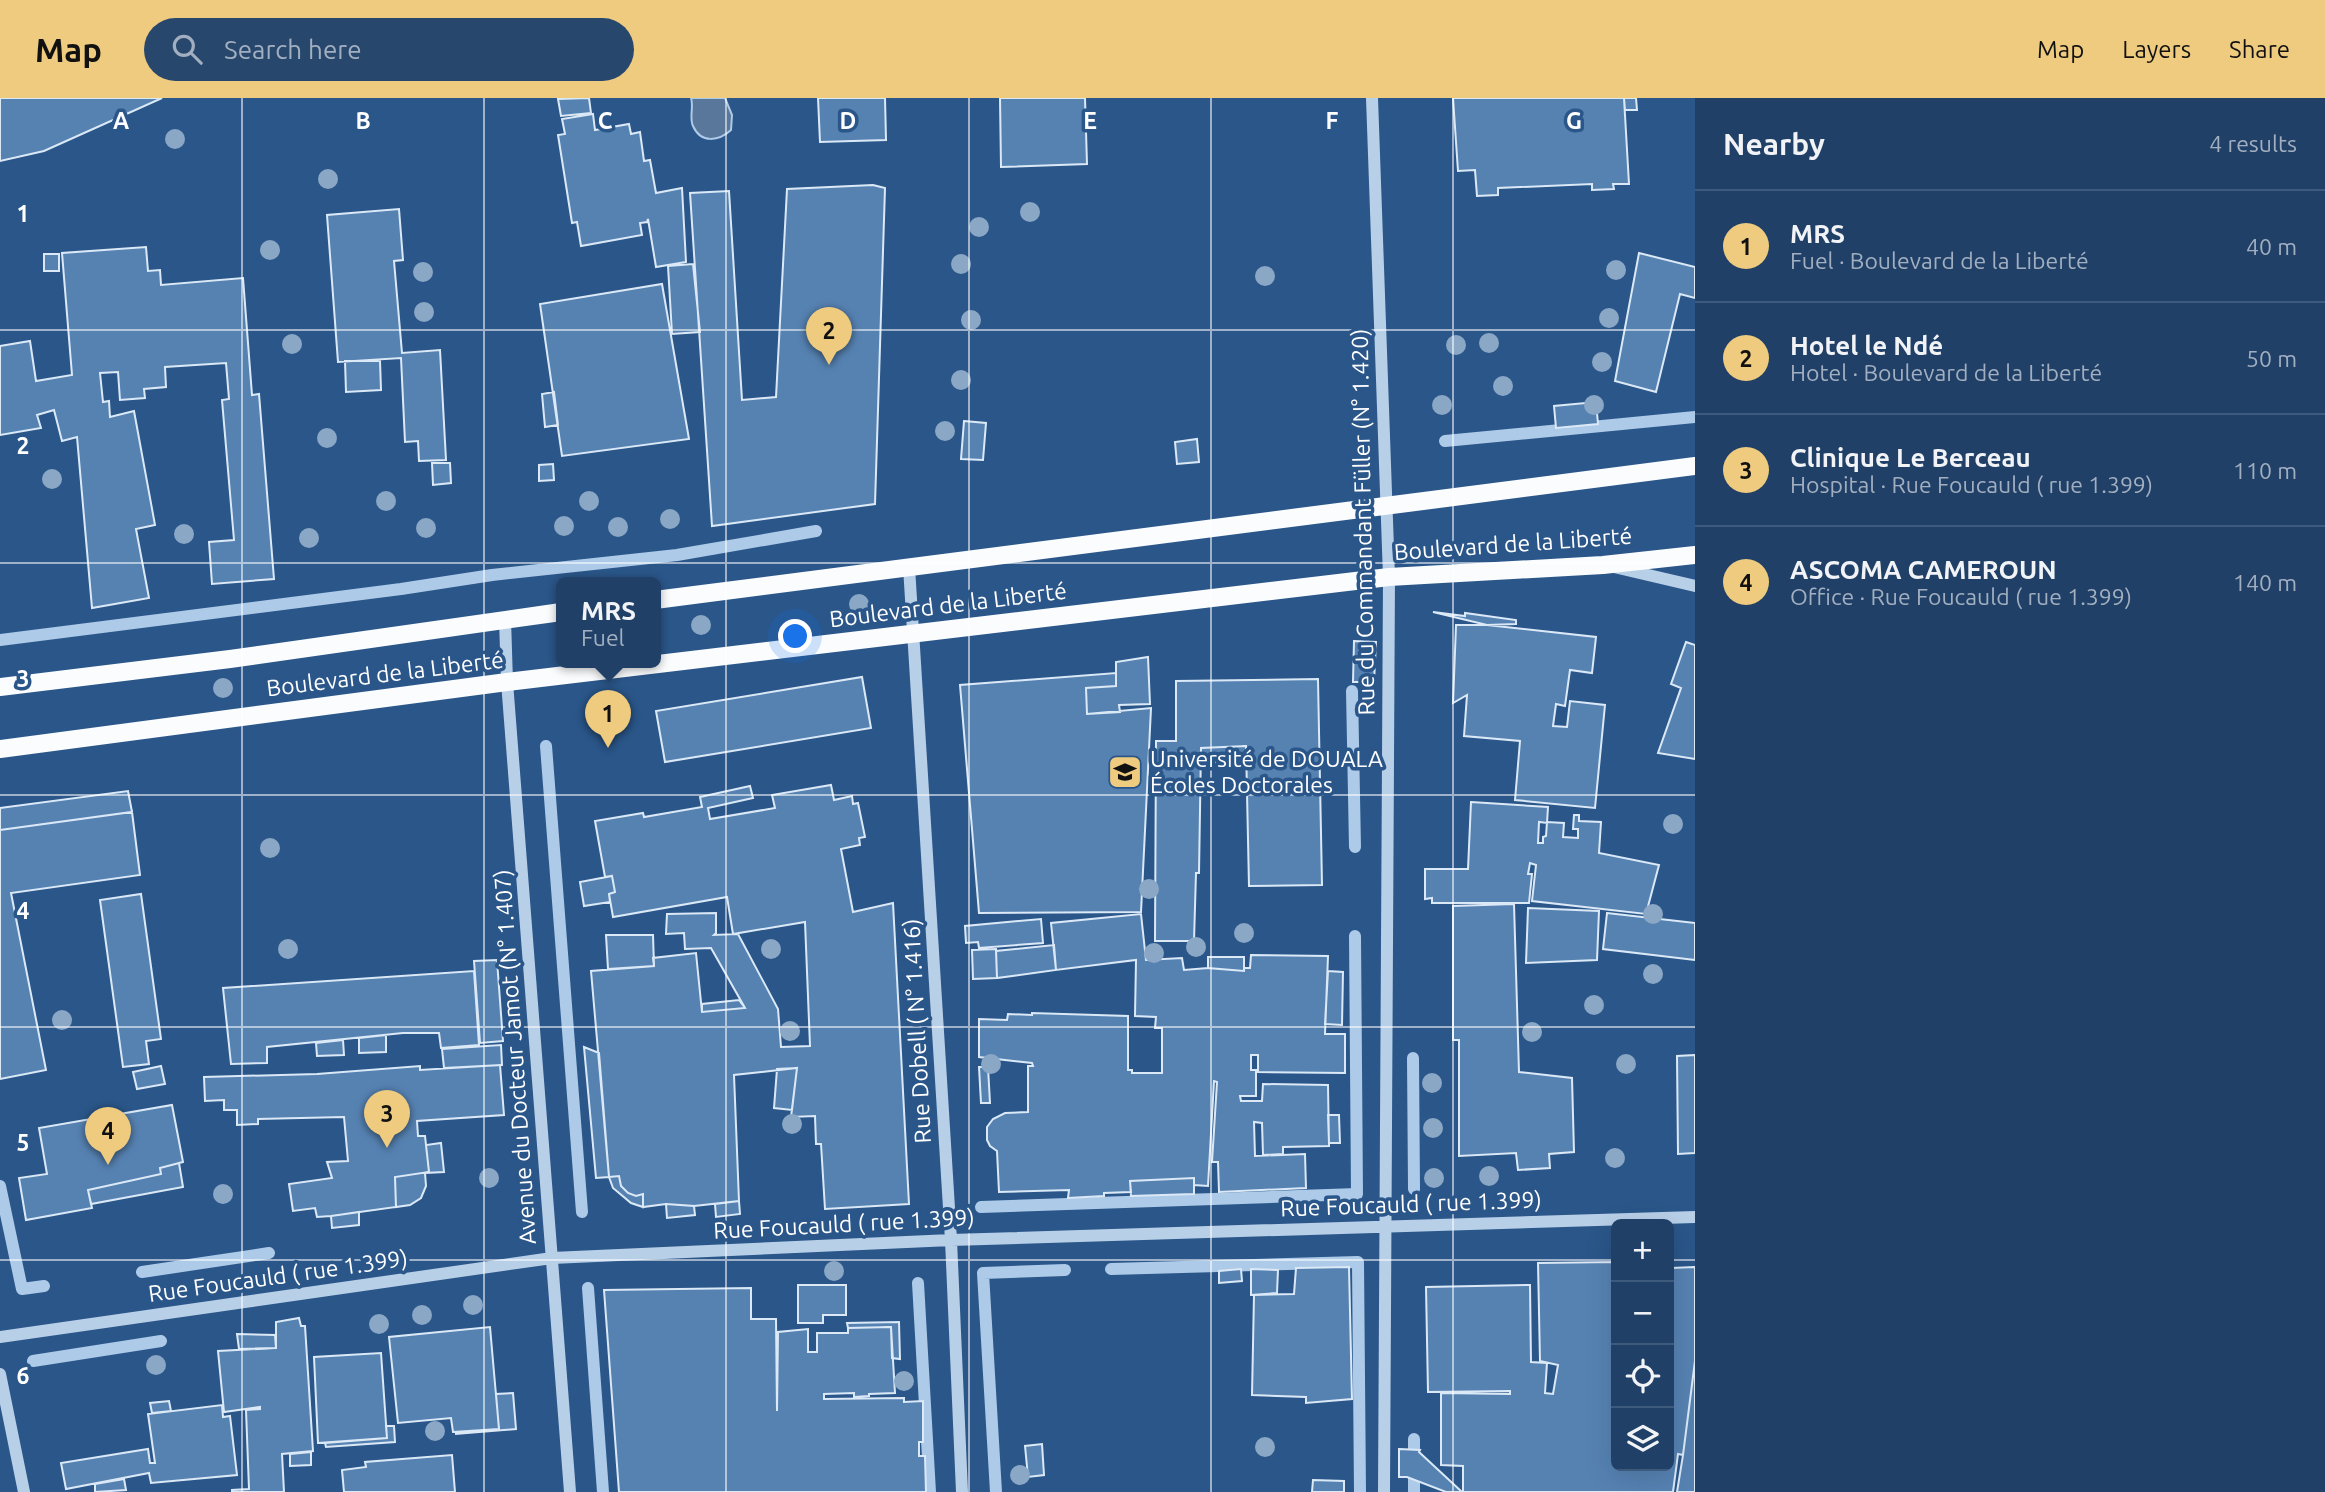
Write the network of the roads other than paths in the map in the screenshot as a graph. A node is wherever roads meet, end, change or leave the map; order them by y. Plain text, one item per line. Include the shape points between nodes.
1 (1372, 98) edge
2 (1695, 466) edge
3 (1385, 504) junction
4 (1695, 555) edge
5 (1604, 565) junction
6 (909, 567) junction
7 (1389, 577) junction
8 (1695, 586) edge
9 (661, 599) edge
10 (556, 613) edge
11 (505, 619) junction
12 (914, 634) junction
13 (661, 664) edge
14 (626, 668) edge
15 (507, 682) junction
16 (0, 687) edge
17 (0, 749) edge
18 (1695, 1217) edge
19 (1385, 1226) junction
20 (951, 1240) junction
21 (552, 1258) junction
22 (0, 1337) edge
23 (0, 1374) edge
24 (24, 1492) edge
25 (570, 1492) edge
26 (962, 1492) edge
27 (1384, 1492) edge

1 - 3 street, Rue du Commandant Füller (N° 1.420)
2 - 3 main road, Boulevard de la Liberté
3 - 6 main road, Boulevard de la Liberté
3 - 7 street, Rue du Commandant Füller (N° 1.420)
4 - 5 main road, Boulevard de la Liberté
5 - 7 main road, Boulevard de la Liberté
5 - 8 street
6 - 9 main road, Boulevard de la Liberté
6 - 12 street, Rue Dobell ( N° 1.416)
7 - 12 main road, Boulevard de la Liberté
7 - 19 street, Rue du Commandant Füller (N° 1.420)
10 - 11 main road, Boulevard de la Liberté
11 - 15 street, Avenue du Docteur Jamot (N° 1.407)
11 - 16 main road, Boulevard de la Liberté
12 - 13 main road, Boulevard de la Liberté
12 - 20 street, Rue Dobell ( N° 1.416)
14 - 15 main road, Boulevard de la Liberté
15 - 17 main road, Boulevard de la Liberté
15 - 21 street, Avenue du Docteur Jamot (N° 1.407)
18 - 19 street, Rue Foucauld ( rue 1.399)
19 - 20 street, Rue Foucauld ( rue 1.399)
19 - 27 street, Rue du Commandant Füller (N° 1.420)
20 - 21 street, Rue Foucauld ( rue 1.399)
20 - 26 street, Rue Dobell ( N° 1.416)
21 - 22 street, Rue Foucauld ( rue 1.399)
21 - 25 street, Avenue du Docteur Jamot (N° 1.407)
23 - 24 street

